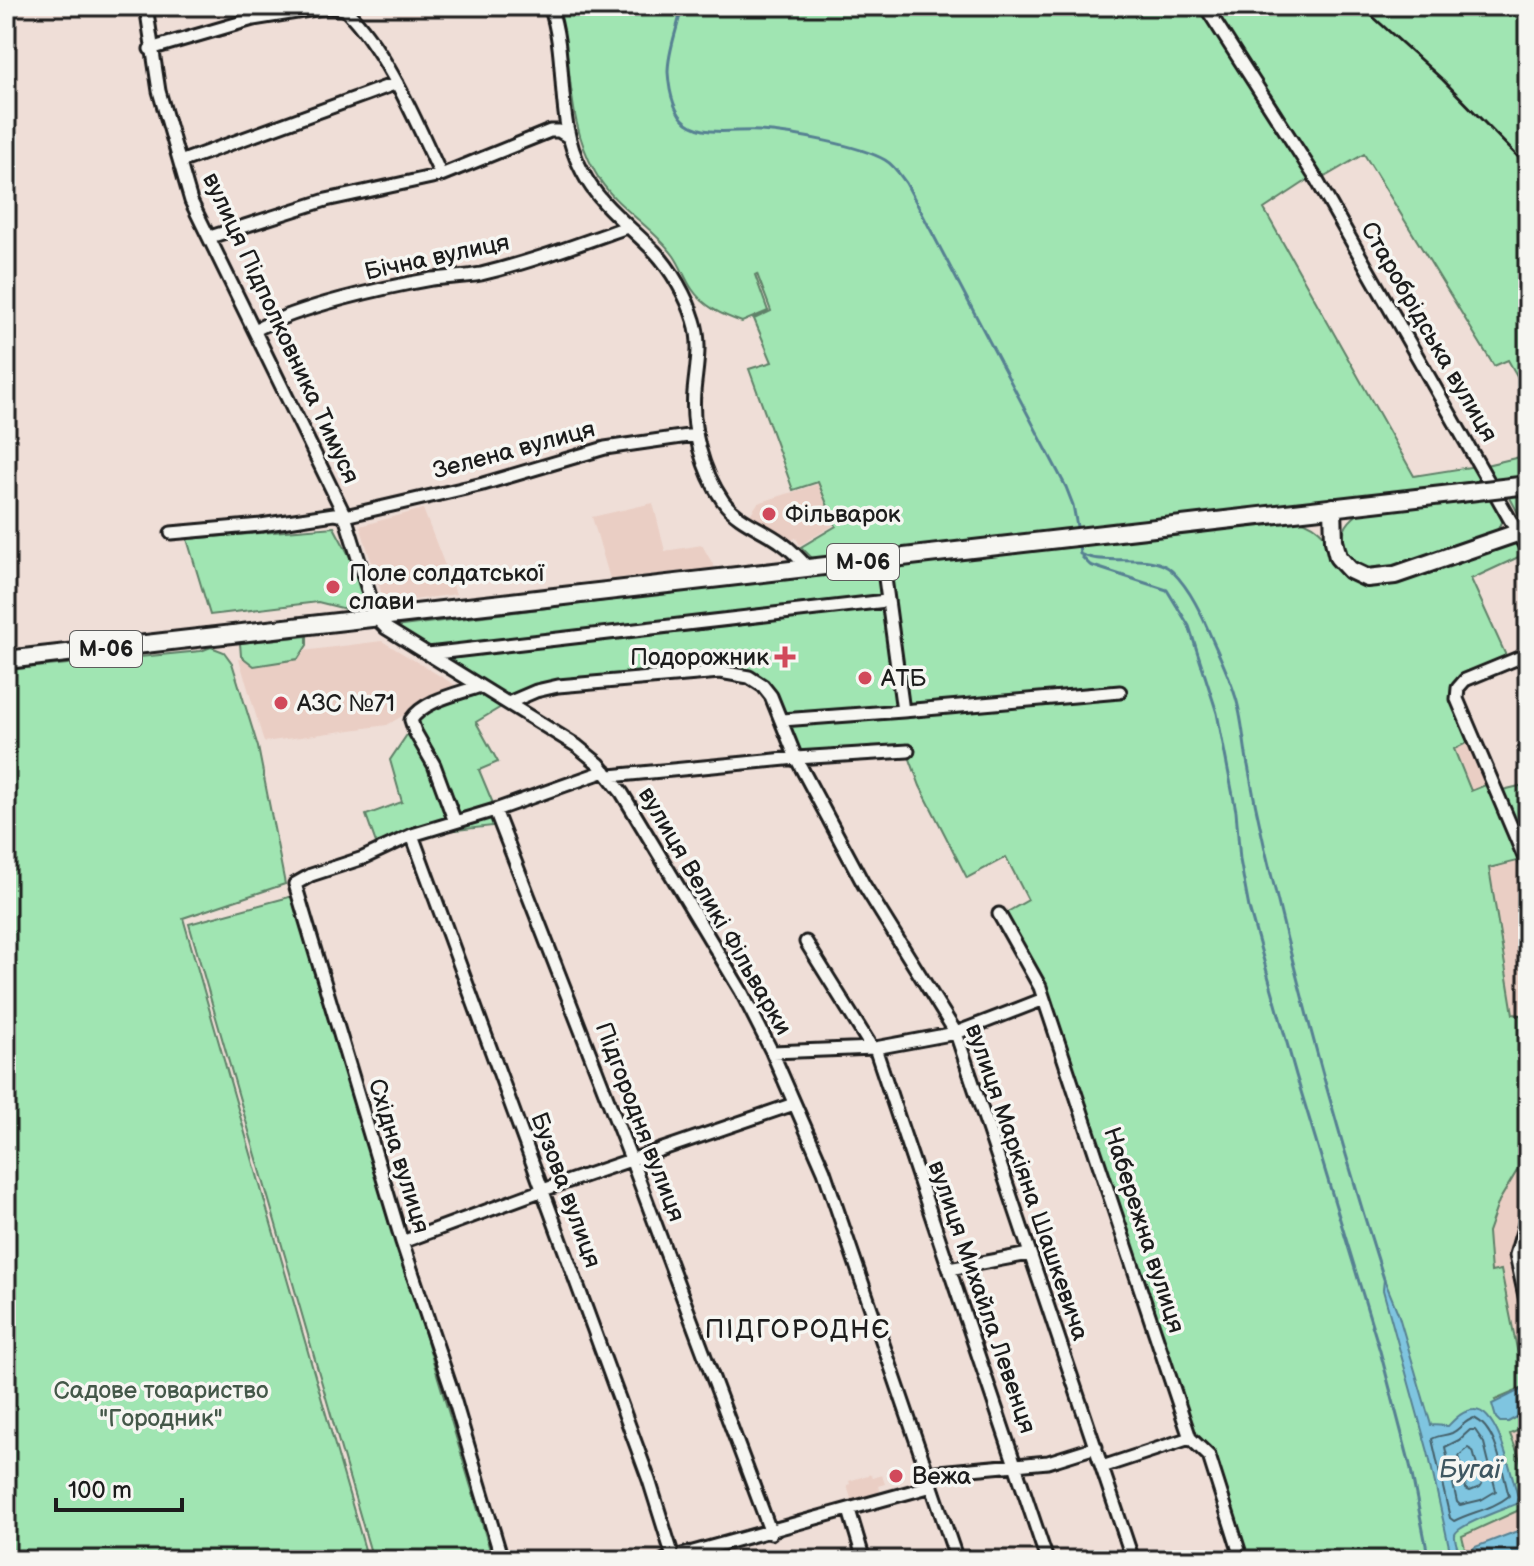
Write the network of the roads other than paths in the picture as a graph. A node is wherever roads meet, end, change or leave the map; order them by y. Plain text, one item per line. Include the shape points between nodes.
1 (146, 6) edge
2 (550, 6) edge
3 (1205, 6) edge
4 (150, 49) junction
5 (397, 83) junction
6 (567, 136) junction
7 (180, 162) junction
8 (441, 175) junction
9 (627, 227) junction
10 (210, 237) junction
11 (255, 330) junction
12 (695, 435) junction
13 (1528, 485) edge
14 (1333, 507) junction
15 (345, 516) junction
16 (171, 533) dead end
17 (1517, 533) junction
18 (1528, 551) edge
19 (882, 558) junction
20 (808, 568) junction
21 (886, 601) junction
22 (377, 619) junction
23 (428, 654) junction
24 (1528, 654) edge
25 (6, 660) edge
26 (480, 686) junction
27 (1120, 692) dead end
28 (508, 703) junction
29 (903, 711) junction
30 (782, 720) junction
31 (908, 751) dead end
32 (796, 758) junction
33 (607, 773) junction
34 (495, 810) junction
35 (455, 822) junction
36 (412, 835) junction
37 (1528, 866) edge
38 (999, 914) dead end
39 (806, 942) dead end
40 (1044, 999) junction
41 (956, 1033) junction
42 (873, 1048) junction
43 (772, 1052) junction
44 (794, 1104) junction
45 (631, 1159) junction
46 (543, 1190) junction
47 (1528, 1214) edge
48 (402, 1242) junction
49 (1029, 1254) junction
50 (949, 1269) junction
51 (1528, 1310) edge
52 (1190, 1438) junction
53 (1096, 1447) junction
54 (1016, 1467) junction
55 (1102, 1467) junction
56 (927, 1473) junction
57 (932, 1486) junction
58 (849, 1510) junction
59 (771, 1533) junction
60 (671, 1559) edge
61 (502, 1560) edge
62 (864, 1560) edge
63 (957, 1560) edge
64 (1047, 1560) edge
65 (1133, 1560) edge
66 (1242, 1560) edge

1 - 4 street, вулиця Підполковника Тимуся
2 - 6 street via 560,42
3 - 17 street, Старобрідська вулиця via 1315,177
4 - 5 street via 253,19 338,7 350,14
4 - 7 street, вулиця Підполковника Тимуся
5 - 7 street
5 - 8 street
6 - 8 street via 550,131
6 - 9 street via 598,198
7 - 10 street, вулиця Підполковника Тимуся via 191,201
8 - 10 street via 326,200
9 - 11 street, Бічна вулиця via 479,274 364,294
9 - 12 street via 664,263 694,319
10 - 11 street, вулиця Підполковника Тимуся
11 - 15 street, вулиця Підполковника Тимуся
12 - 15 street, Зелена вулиця via 605,448
12 - 20 street via 725,504
13 - 14 highway, М-06, bridge
14 - 17 highway via 1338,557 1367,578 1395,575
14 - 19 highway, М-06
15 - 16 street, Зелена вулиця
15 - 22 street, вулиця Підполковника Тимуся
17 - 18 street, Старобрідська вулиця
19 - 20 highway, М-06
19 - 21 street
20 - 22 highway, М-06
21 - 23 street
21 - 29 street
22 - 23 street, вулиця Великі Фільварки
22 - 25 highway, М-06
23 - 26 street, вулиця Великі Фільварки
24 - 37 street via 1465,680 1457,699
26 - 28 street, вулиця Великі Фільварки
26 - 35 street via 429,704 411,720
27 - 29 street
28 - 30 street, вулиця Маркіяна Шашкевича via 558,686 736,673 763,686
28 - 33 street, вулиця Великі Фільварки via 589,754
29 - 30 street
30 - 32 street, вулиця Маркіяна Шашкевича
31 - 32 street
32 - 33 street
32 - 41 street, вулиця Маркіяна Шашкевича via 864,885
33 - 34 street
33 - 43 street, вулиця Великі Фільварки via 726,966
34 - 35 street
34 - 45 street, Підгородня вулиця
35 - 36 street
36 - 46 street, Бузова вулиця
36 - 48 street, Східна вулиця via 295,884
38 - 40 street, Набережна вулиця
39 - 42 street, вулиця Михайла Левенця
40 - 41 street
40 - 52 street, Набережна вулиця
41 - 42 street
41 - 49 street, вулиця Маркіяна Шашкевича
42 - 43 street
42 - 50 street, вулиця Михайла Левенця
43 - 44 street, вулиця Великі Фільварки
44 - 45 street
44 - 56 street, вулиця Великі Фільварки via 824,1171
45 - 46 street
45 - 59 street, Підгородня вулиця
46 - 48 street
46 - 60 street, Бузова вулиця via 649,1480
47 - 51 street via 1516,1255
48 - 61 street, Східна вулиця
49 - 50 street
49 - 53 street, вулиця Маркіяна Шашкевича
50 - 54 street, вулиця Михайла Левенця
52 - 55 street
52 - 66 street, Набережна вулиця via 1209,1456
53 - 54 street
53 - 55 street, вулиця Маркіяна Шашкевича
54 - 56 street
54 - 64 street, вулиця Михайла Левенця
55 - 65 street, вулиця Маркіяна Шашкевича
56 - 57 street, вулиця Великі Фільварки
57 - 58 street
57 - 63 street, вулиця Великі Фільварки
58 - 59 street
58 - 62 street
59 - 60 street

